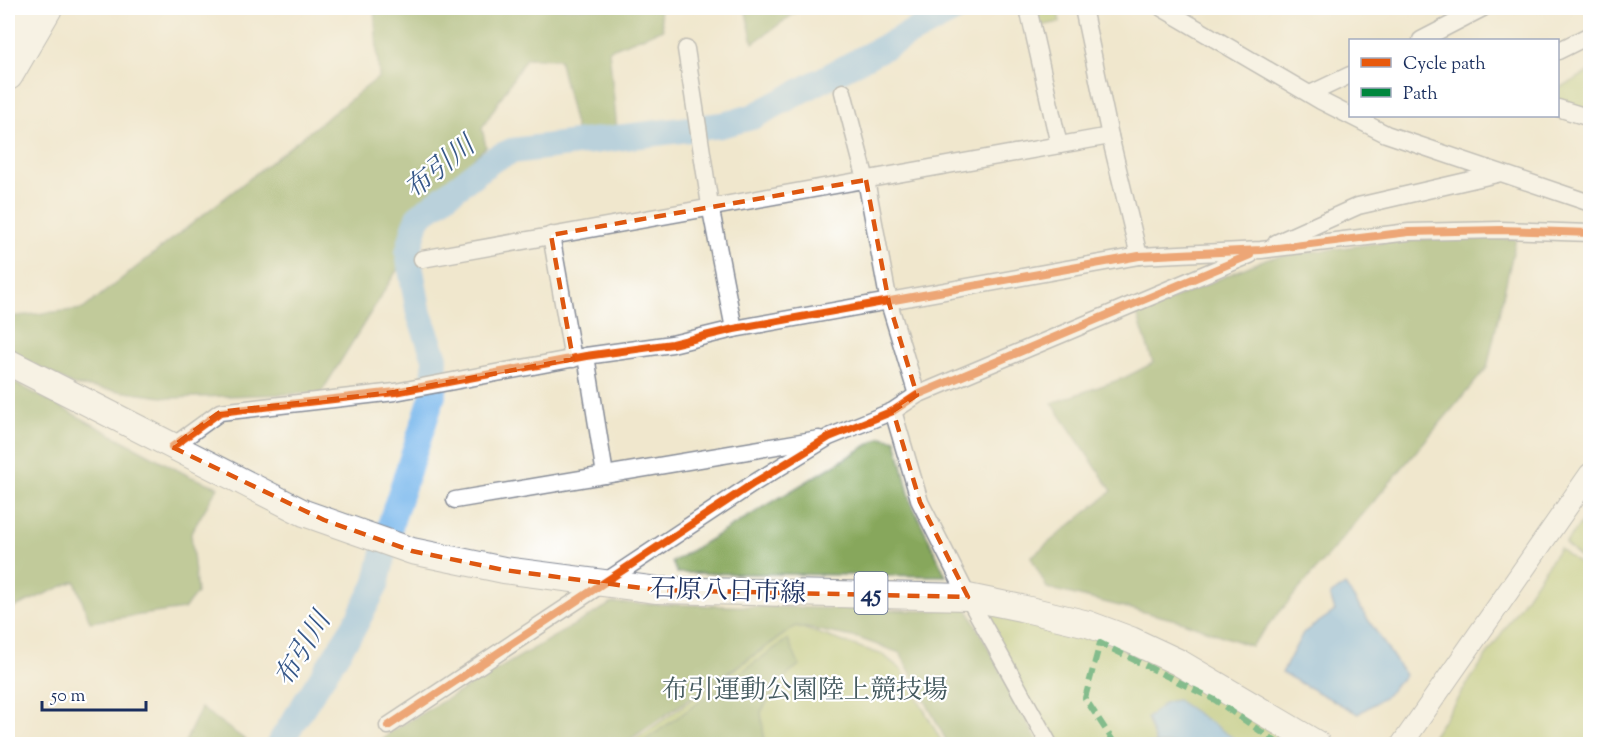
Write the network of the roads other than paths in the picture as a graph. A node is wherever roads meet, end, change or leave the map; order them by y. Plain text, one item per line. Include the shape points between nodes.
1 (20, 8) edge
2 (47, 8) edge
3 (1028, 8) edge
4 (1083, 8) edge
5 (1162, 8) edge
6 (1483, 8) edge
7 (8, 28) edge
8 (1590, 35) edge
9 (1426, 39) edge
10 (686, 49) dead end
11 (1559, 50) edge
12 (8, 75) edge
13 (1349, 75) edge
14 (843, 92) dead end
15 (1310, 94) junction
16 (1559, 109) edge
17 (1349, 115) edge
18 (1354, 117) edge
19 (1590, 118) edge
20 (1110, 136) junction
21 (1059, 145) junction
22 (1497, 174) junction
23 (866, 180) junction
24 (1590, 203) edge
25 (710, 206) junction
26 (1590, 233) edge
27 (551, 235) junction
28 (1261, 250) junction
29 (1138, 256) junction
30 (422, 259) dead end
31 (889, 303) junction
32 (734, 329) junction
33 (580, 358) junction
34 (8, 362) edge
35 (917, 395) junction
36 (893, 411) junction
37 (829, 437) junction
38 (172, 447) junction
39 (1590, 474) edge
40 (605, 475) junction
41 (455, 500) dead end
42 (604, 583) junction
43 (968, 597) junction
44 (388, 726) dead end
45 (1049, 744) edge
46 (1317, 744) edge
47 (1402, 744) edge

1 - 7 highway
2 - 12 highway
3 - 21 street
4 - 20 street
5 - 15 street
6 - 9 street
8 - 11 street
10 - 25 street
13 - 15 street
14 - 23 street
15 - 17 street
16 - 19 street
18 - 22 street via 1386,134
20 - 21 street
20 - 29 street
21 - 23 street
22 - 24 street
22 - 28 street via 1358,206
23 - 25 street
23 - 31 street
25 - 27 street
25 - 32 street
26 - 28 street via 1408,232
27 - 30 street
27 - 33 street
28 - 29 street
28 - 35 street
29 - 31 street
31 - 32 street
31 - 35 street
32 - 33 street via 672,344
33 - 38 street via 434,385 220,412
33 - 40 street
34 - 38 main road, 石原八日市線 / 45
35 - 36 street
36 - 37 street
36 - 43 street via 920,502
37 - 40 street
37 - 42 street
38 - 42 main road, 石原八日市線 / 45 via 304,513 388,542 504,570
39 - 47 street
40 - 41 street
42 - 43 main road, 石原八日市線 / 45 via 657,590
42 - 44 street
43 - 45 street
43 - 46 main road, 石原八日市線 / 45 via 1088,624 1131,640 1188,668

